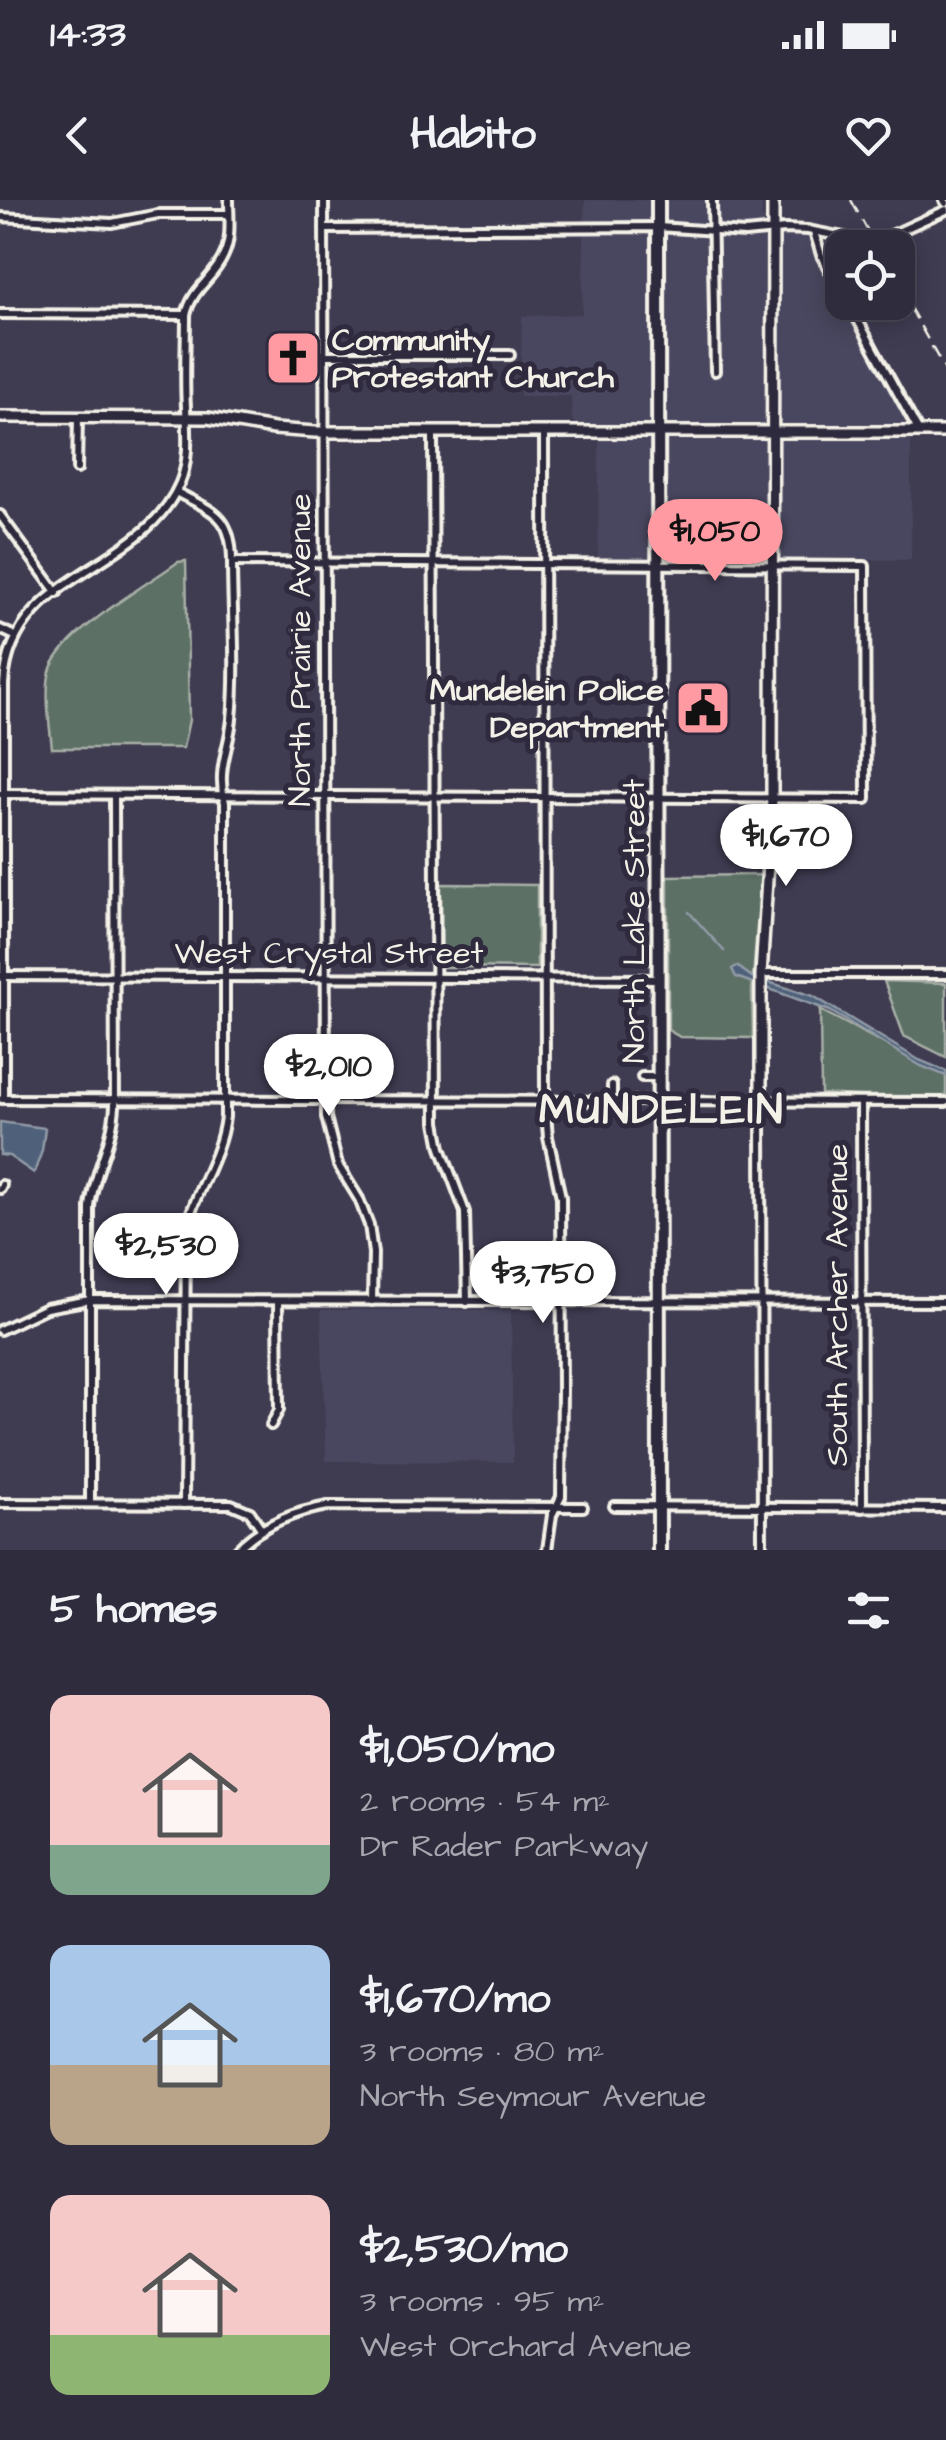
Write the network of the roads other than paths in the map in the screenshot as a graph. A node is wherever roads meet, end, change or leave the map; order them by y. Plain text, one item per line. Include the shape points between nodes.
1 (228, 200) edge
2 (324, 200) edge
3 (658, 200) edge
4 (712, 200) edge
5 (772, 200) edge
6 (945, 204) edge
7 (229, 214) junction
8 (0, 217) edge
9 (658, 227) junction
10 (324, 230) junction
11 (712, 230) junction
12 (772, 231) junction
13 (813, 231) junction
14 (825, 261) edge
15 (0, 314) edge
16 (186, 315) junction
17 (858, 320) edge
18 (510, 355) dead end
19 (324, 356) junction
20 (715, 371) dead end
21 (0, 417) edge
22 (78, 417) junction
23 (187, 417) junction
24 (659, 430) junction
25 (433, 431) junction
26 (544, 431) junction
27 (771, 431) junction
28 (324, 432) junction
29 (919, 432) junction
30 (946, 432) edge
31 (77, 469) dead end
32 (176, 492) junction
33 (0, 515) edge
34 (324, 561) junction
35 (232, 562) junction
36 (435, 563) junction
37 (544, 564) junction
38 (658, 565) junction
39 (772, 566) junction
40 (57, 592) junction
41 (0, 629) edge
42 (15, 636) junction
43 (2, 794) edge
44 (114, 795) junction
45 (223, 795) junction
46 (325, 796) junction
47 (435, 796) junction
48 (545, 798) junction
49 (658, 799) junction
50 (772, 800) junction
51 (946, 974) edge
52 (761, 975) junction
53 (2, 976) edge
54 (114, 977) junction
55 (226, 978) junction
56 (326, 978) junction
57 (435, 978) junction
58 (544, 978) junction
59 (610, 978) junction
60 (639, 978) junction
61 (658, 979) junction
62 (610, 991) dead end
63 (639, 991) dead end
64 (642, 1077) dead end
65 (659, 1078) junction
66 (612, 1085) dead end
67 (2, 1099) edge
68 (115, 1100) junction
69 (226, 1100) junction
70 (326, 1100) junction
71 (436, 1101) junction
72 (546, 1102) junction
73 (612, 1102) junction
74 (659, 1102) junction
75 (761, 1102) junction
76 (862, 1102) junction
77 (946, 1102) edge
78 (90, 1300) junction
79 (184, 1300) junction
80 (278, 1301) junction
81 (372, 1302) junction
82 (467, 1302) junction
83 (561, 1302) junction
84 (862, 1302) junction
85 (946, 1302) edge
86 (761, 1303) junction
87 (659, 1304) junction
88 (0, 1330) edge
89 (271, 1425) dead end
90 (0, 1503) edge
91 (90, 1503) junction
92 (184, 1504) junction
93 (557, 1506) junction
94 (614, 1506) dead end
95 (762, 1506) junction
96 (659, 1507) junction
97 (583, 1508) dead end
98 (862, 1508) junction
99 (946, 1508) edge
100 (262, 1530) junction
101 (237, 1550) edge
102 (547, 1550) edge
103 (659, 1550) edge
104 (762, 1550) edge

1 - 7 street
2 - 10 street, North Prairie Avenue
3 - 9 main road, North Lake Street
4 - 11 street
5 - 12 street
6 - 13 street via 887,237 864,241
7 - 8 street via 158,214 112,223
7 - 16 street via 224,256 194,293
9 - 10 street
9 - 11 street
9 - 24 main road, North Lake Street
10 - 19 street, North Prairie Avenue
11 - 12 street
11 - 20 street
12 - 13 street
12 - 27 street
13 - 14 street
15 - 16 street
16 - 23 street
17 - 29 street
18 - 19 street
19 - 28 street, North Prairie Avenue
21 - 22 street
22 - 23 street
22 - 31 street
23 - 28 street
23 - 32 street via 186,460
24 - 26 street
24 - 27 street
24 - 38 main road, North Lake Street
25 - 26 street
25 - 28 street
25 - 36 street
26 - 37 street
27 - 29 street
27 - 39 street
28 - 34 street, North Prairie Avenue
29 - 30 street
32 - 35 street via 224,521
32 - 40 street via 148,526
33 - 40 street
34 - 35 street
34 - 36 street
34 - 46 street, North Prairie Avenue
35 - 45 street via 232,721
36 - 37 street
36 - 47 street
37 - 38 street
37 - 48 street
38 - 39 street
38 - 49 main road, North Lake Street
39 - 50 street
39 - 50 street via 865,566 866,799
40 - 42 street
41 - 42 street
42 - 43 street via 5,669
43 - 44 street
43 - 53 street
44 - 45 street
44 - 54 street
45 - 46 street
45 - 55 street
46 - 47 street
46 - 56 street, North Prairie Avenue
47 - 48 street
47 - 57 street
48 - 49 street
48 - 58 street
49 - 50 street
49 - 61 main road, North Lake Street
50 - 52 street
51 - 52 street
52 - 75 street
53 - 54 street, West Crystal Street
53 - 67 street
54 - 55 street, West Crystal Street
54 - 68 street
55 - 56 street, West Crystal Street
55 - 69 street
56 - 57 street, West Crystal Street
56 - 70 street, North Prairie Avenue
57 - 58 street, West Crystal Street
57 - 71 street
58 - 59 street, West Crystal Street
58 - 72 street
59 - 60 street, West Crystal Street
59 - 62 street
60 - 61 street, West Crystal Street
60 - 63 street
61 - 65 main road, North Lake Street
64 - 65 street
65 - 74 main road, North Lake Street
66 - 73 street
67 - 68 street
68 - 69 street
68 - 78 street via 114,1126 91,1196
69 - 70 street
69 - 79 street via 220,1148 186,1228
70 - 71 street
70 - 81 street, North Prairie Avenue via 334,1154 369,1225
71 - 72 street
71 - 82 street via 441,1148 465,1212
72 - 73 street
72 - 83 street via 560,1198
73 - 74 street
74 - 75 street
74 - 87 main road, North Lake Street
75 - 76 street
75 - 86 street
76 - 77 street
76 - 84 street, South Archer Avenue
78 - 79 street
78 - 88 street via 46,1308
78 - 91 street
79 - 80 street
79 - 92 street
80 - 81 street
80 - 89 street via 278,1410
81 - 82 street
82 - 83 street
83 - 87 street
83 - 93 street
84 - 85 street
84 - 86 street
84 - 98 street, South Archer Avenue
86 - 87 street
86 - 95 street
87 - 96 main road, North Lake Street
90 - 91 street
91 - 92 street
92 - 100 street via 240,1506
93 - 97 street
93 - 100 street via 328,1506
93 - 102 street
94 - 96 street
95 - 96 street
95 - 98 street
95 - 104 street
96 - 103 main road, North Lake Street
98 - 99 street
100 - 101 street

